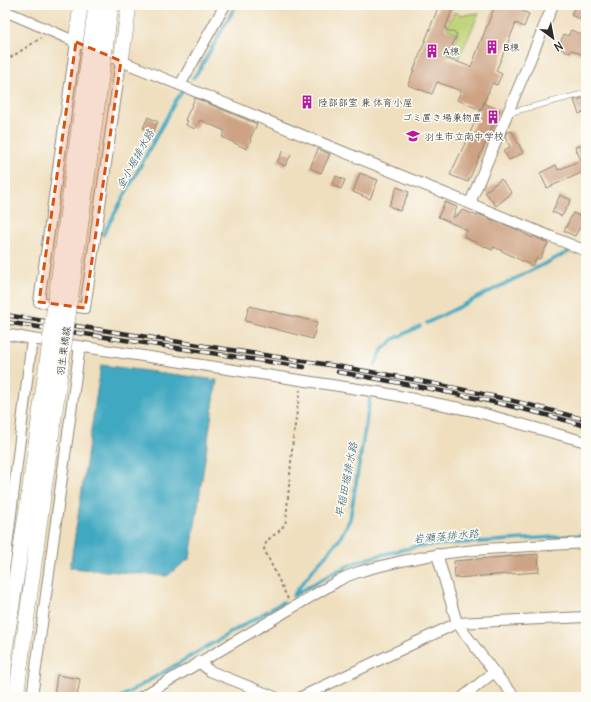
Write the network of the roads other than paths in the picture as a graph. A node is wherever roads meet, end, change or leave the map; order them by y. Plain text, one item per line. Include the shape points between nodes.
1 (81, 5) edge
2 (96, 5) edge
3 (111, 5) edge
4 (129, 5) edge
5 (226, 5) edge
6 (553, 5) edge
7 (5, 11) edge
8 (76, 42) junction
9 (121, 61) junction
10 (180, 85) junction
11 (586, 93) edge
12 (508, 113) junction
13 (470, 203) junction
14 (586, 250) edge
15 (5, 334) edge
16 (32, 339) junction
17 (80, 346) junction
18 (586, 442) edge
19 (35, 503) junction
20 (586, 543) edge
21 (437, 554) junction
22 (5, 564) edge
23 (586, 617) edge
24 (457, 623) junction
25 (5, 649) edge
26 (199, 662) junction
27 (494, 672) junction
28 (16, 697) edge
29 (32, 697) edge
30 (141, 697) edge
31 (275, 697) edge
32 (301, 697) edge
33 (463, 697) edge
34 (514, 697) edge

1 - 8 main road
2 - 19 main road, 羽生栗橋線, bridge
3 - 19 main road, 羽生栗橋線, bridge
4 - 9 main road
5 - 10 street
6 - 12 street
7 - 8 street
8 - 9 street
8 - 9 street via 39,302 85,308
9 - 10 street
10 - 13 street
11 - 12 lane
12 - 13 street
13 - 14 street
15 - 16 street
16 - 17 street
16 - 22 street
17 - 18 street via 384,393 474,411
17 - 29 street
19 - 25 main road, 羽生栗橋線
19 - 28 main road, 羽生栗橋線
20 - 21 street
21 - 24 street
21 - 26 street via 400,561 344,577
23 - 24 street
24 - 27 street
24 - 32 street
26 - 30 street
26 - 31 street via 210,671
27 - 33 street
27 - 34 street

